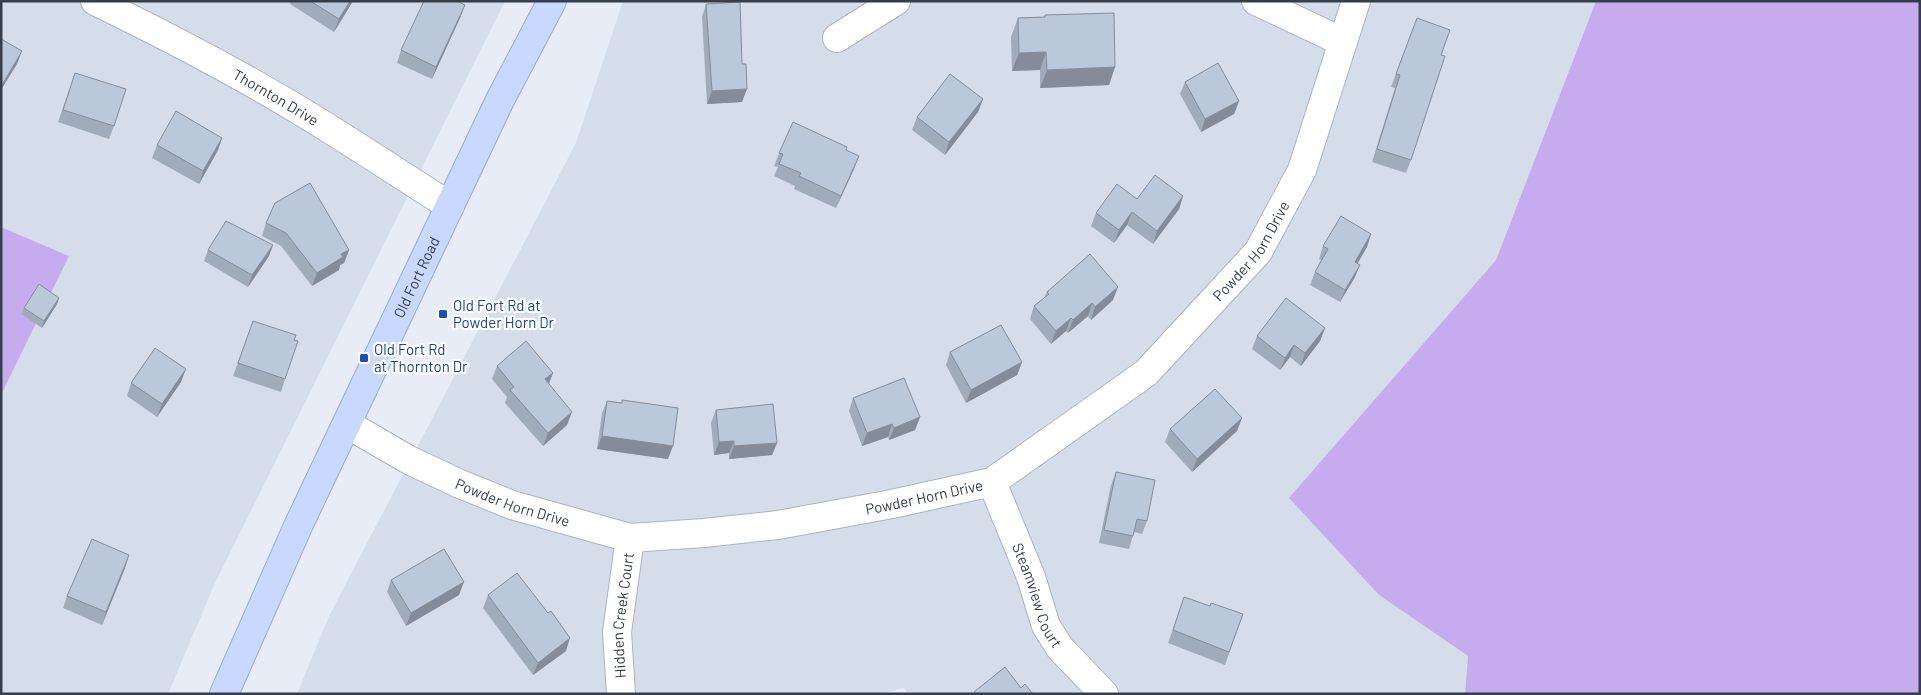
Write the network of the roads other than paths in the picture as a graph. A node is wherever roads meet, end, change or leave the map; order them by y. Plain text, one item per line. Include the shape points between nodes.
1 (94, 1) edge
2 (552, 1) edge
3 (896, 1) edge
4 (1256, 1) edge
5 (1356, 1) edge
6 (837, 38) dead end
7 (1343, 42) junction
8 (450, 206) junction
9 (347, 424) junction
10 (992, 482) junction
11 (630, 538) junction
12 (224, 694) edge
13 (621, 694) edge
14 (1104, 694) edge

1 - 8 street, Thornton Drive via 230,70
2 - 8 main road, Old Fort Road
3 - 6 street
4 - 7 street
5 - 7 street, Powder Horn Drive
7 - 10 street, Powder Horn Drive via 1302,170 1258,252 1146,373
8 - 9 main road, Old Fort Road
9 - 11 street, Powder Horn Drive via 409,460 512,505
9 - 12 main road, Old Fort Road
10 - 11 street, Powder Horn Drive via 778,525
10 - 14 street, Steamview Court via 1031,578 1046,626 1060,648
11 - 13 street, Hidden Creek Court via 618,632

